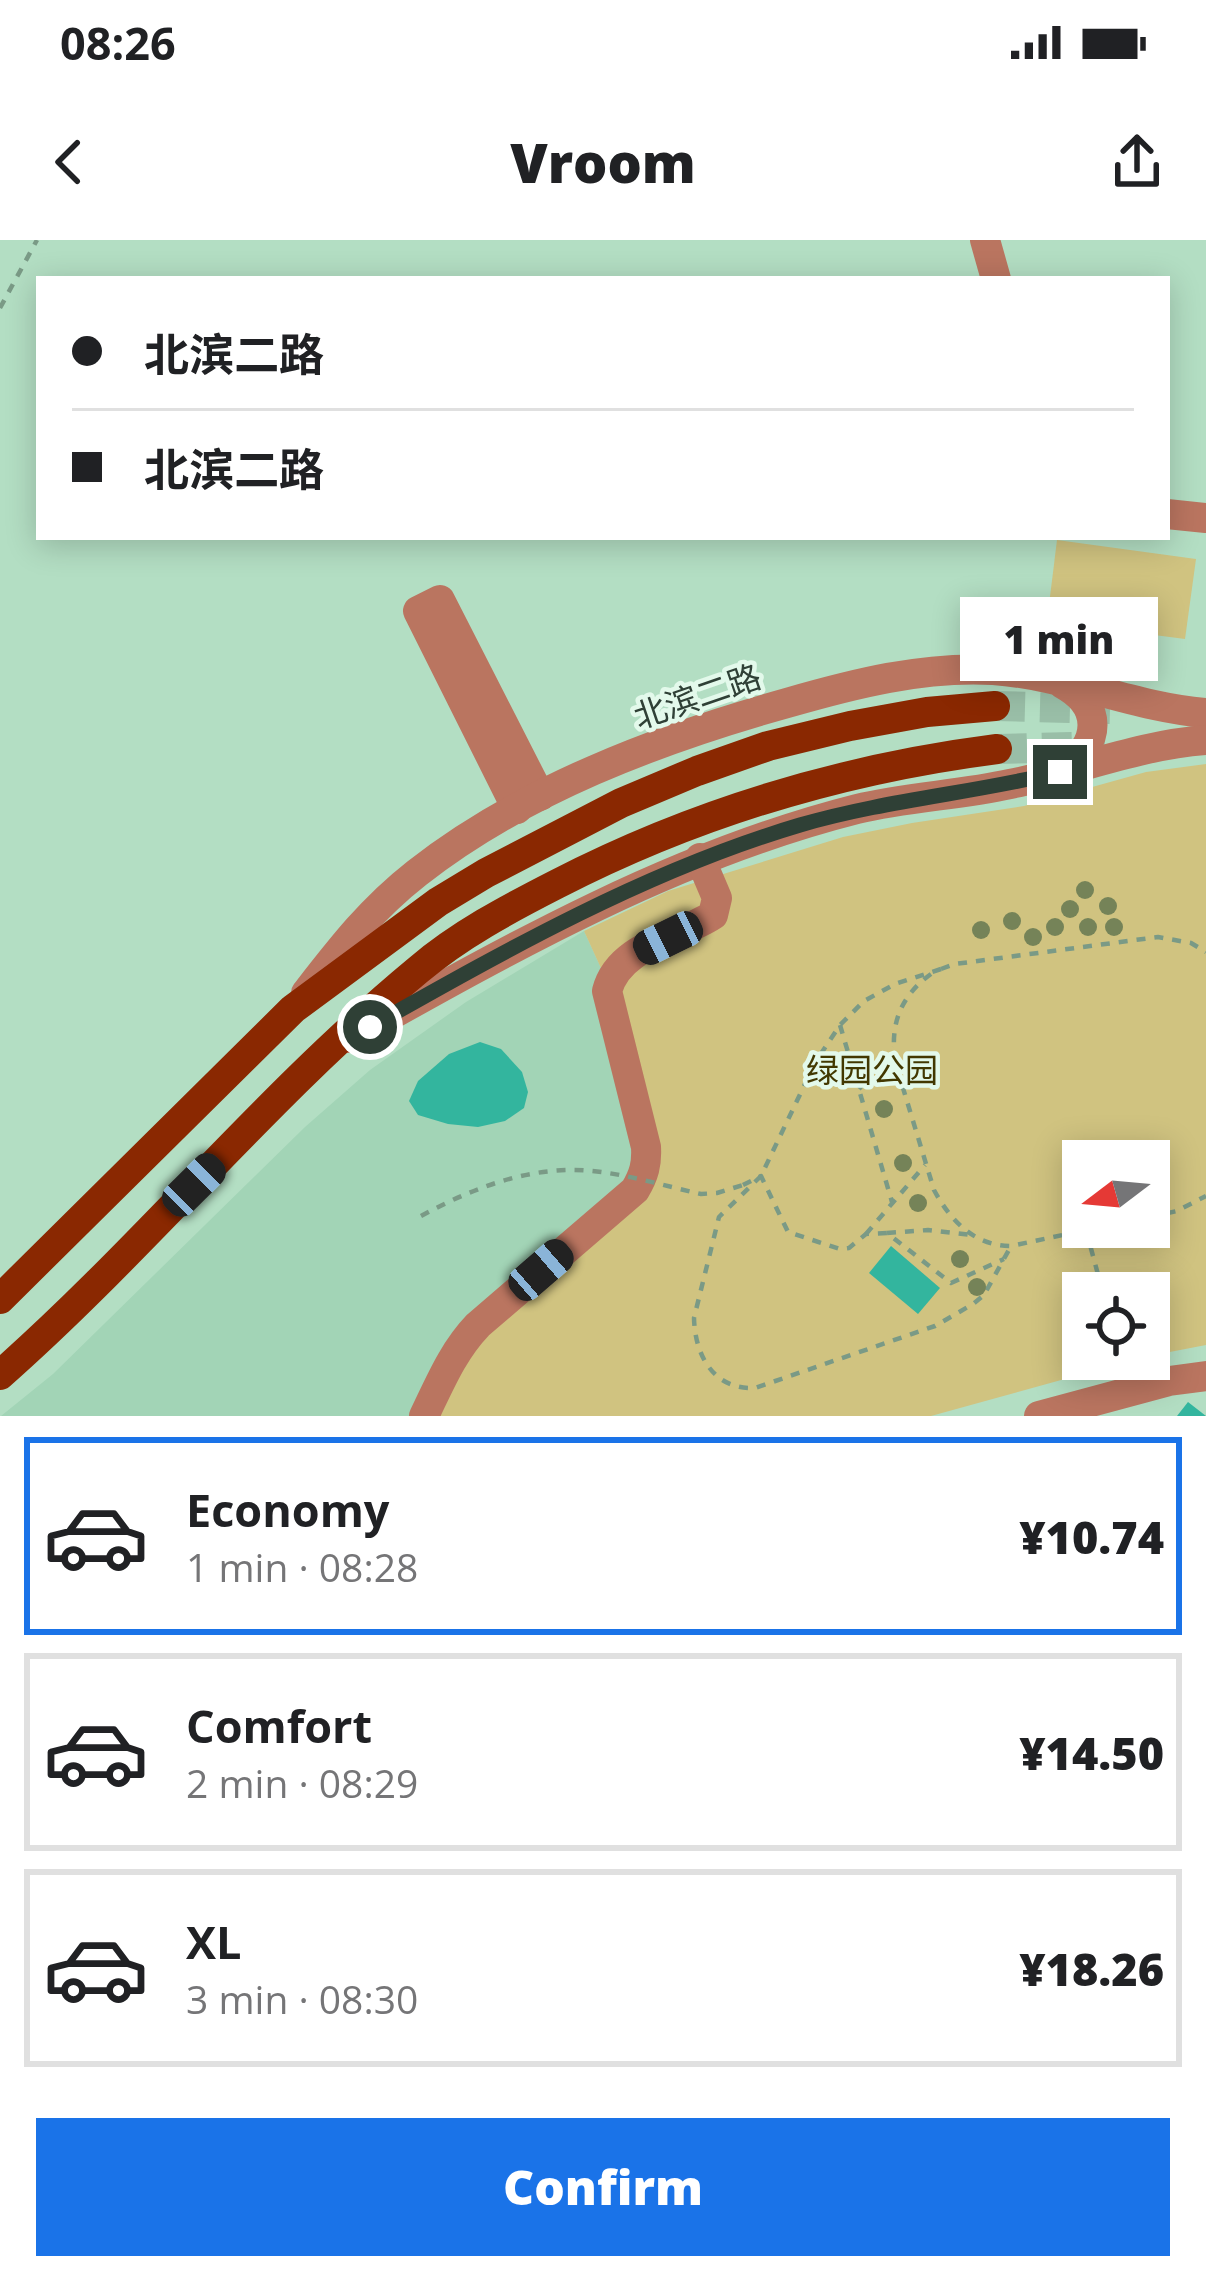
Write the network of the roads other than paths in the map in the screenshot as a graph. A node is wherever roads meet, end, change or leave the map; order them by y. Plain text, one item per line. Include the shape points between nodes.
1 (985, 240) edge
2 (995, 276) edge
3 (1170, 514) edge
4 (1206, 518) edge
5 (1049, 676) junction
6 (995, 706) tunnel mouth
7 (1206, 713) edge
8 (1206, 740) edge
9 (998, 749) tunnel mouth
10 (1060, 772) junction
11 (529, 803) junction
12 (700, 859) junction
13 (293, 1009) junction
14 (329, 1050) junction
15 (0, 1298) edge
16 (0, 1375) edge
17 (1206, 1376) edge
18 (1169, 1381) junction
19 (424, 1416) edge
20 (1039, 1416) edge
21 (1144, 1416) edge

1 - 2 street
3 - 4 street
5 - 7 street, 北滨二路 via 1153,707
5 - 10 street via 1084,698 1092,718 1089,743
5 - 11 street, 北滨二路 via 988,669 848,685 681,737
6 - 13 main road, 北滨二路 via 768,746 621,803 438,902
8 - 10 street
9 - 14 main road via 862,771 639,844 464,937
10 - 12 street via 860,808
11 - 11 street via 440,600 418,611
11 - 13 street, 北滨二路 via 416,874 361,922
12 - 14 street via 493,958
12 - 19 street via 717,898 713,915 628,957 607,991 646,1147 643,1177 478,1324
13 - 15 main road, 北滨二路
14 - 16 main road
17 - 18 street
18 - 20 street
18 - 21 street

